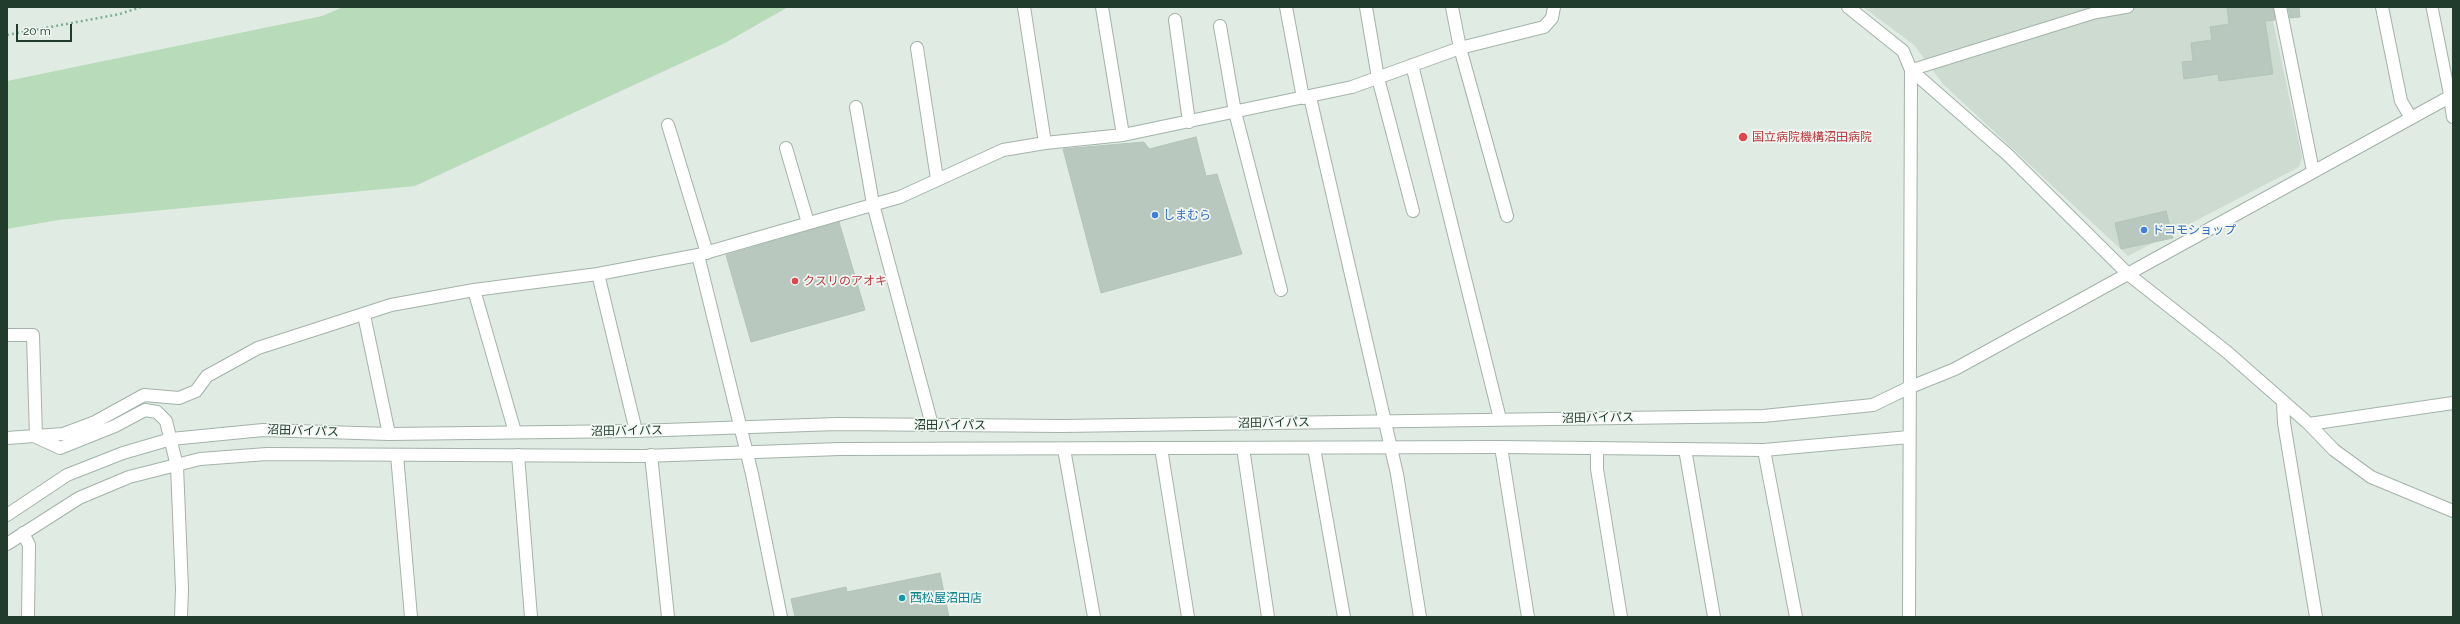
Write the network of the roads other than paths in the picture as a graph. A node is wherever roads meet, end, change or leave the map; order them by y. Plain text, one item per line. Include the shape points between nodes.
1 (1024, 7) edge
2 (1102, 7) edge
3 (1286, 7) edge
4 (1366, 7) edge
5 (1452, 7) edge
6 (1554, 7) edge
7 (1848, 7) edge
8 (2128, 7) edge
9 (2280, 7) edge
10 (2382, 7) edge
11 (2432, 7) edge
12 (1175, 20) dead end
13 (1220, 26) dead end
14 (918, 48) dead end
15 (1460, 48) junction
16 (1412, 65) junction
17 (1911, 70) junction
18 (1378, 78) junction
19 (2452, 96) edge
20 (1306, 98) junction
21 (856, 107) dead end
22 (1235, 112) junction
23 (2453, 117) edge
24 (2411, 118) junction
25 (1189, 122) junction
26 (668, 125) dead end
27 (1123, 135) junction
28 (1045, 143) junction
29 (786, 148) dead end
30 (2313, 171) junction
31 (937, 179) junction
32 (873, 204) junction
33 (1413, 211) dead end
34 (1507, 216) dead end
35 (808, 223) junction
36 (703, 254) junction
37 (598, 274) junction
38 (2128, 274) junction
39 (474, 290) junction
40 (1281, 290) dead end
41 (364, 315) junction
42 (7, 335) edge
43 (1908, 388) junction
44 (2283, 402) junction
45 (2453, 403) edge
46 (1500, 419) junction
47 (1385, 421) junction
48 (2309, 424) junction
49 (932, 425) junction
50 (740, 428) junction
51 (636, 431) junction
52 (515, 432) junction
53 (389, 434) junction
54 (36, 437) junction
55 (1909, 437) junction
56 (7, 438) edge
57 (172, 439) junction
58 (1391, 447) junction
59 (1500, 447) junction
60 (1161, 448) junction
61 (1243, 448) junction
62 (1314, 448) junction
63 (1597, 448) junction
64 (1064, 449) junction
65 (1685, 449) junction
66 (1764, 450) junction
67 (746, 452) junction
68 (397, 455) junction
69 (518, 455) junction
70 (651, 455) junction
71 (177, 466) junction
72 (2453, 511) edge
73 (7, 514) edge
74 (23, 533) junction
75 (7, 544) edge
76 (28, 617) edge
77 (181, 617) edge
78 (411, 617) edge
79 (531, 617) edge
80 (668, 617) edge
81 (781, 617) edge
82 (1094, 617) edge
83 (1188, 617) edge
84 (1268, 617) edge
85 (1344, 617) edge
86 (1420, 617) edge
87 (1528, 617) edge
88 (1621, 617) edge
89 (1714, 617) edge
90 (1796, 617) edge
91 (1909, 617) edge
92 (2316, 617) edge

1 - 28 street
2 - 27 street
3 - 20 street
4 - 18 street
5 - 15 street
6 - 15 street via 1552,18 1544,27
7 - 17 street via 1903,51
8 - 17 lane via 2094,13
9 - 30 street
10 - 24 street via 2401,101
11 - 19 lane
12 - 25 street
13 - 22 street
14 - 31 street
15 - 16 street
15 - 34 street
16 - 18 street
16 - 46 street
17 - 38 street via 2008,155
17 - 43 street via 1911,354
18 - 20 street
18 - 33 street
19 - 23 street
19 - 24 street, 沼田バイパス
20 - 22 street
20 - 47 street
21 - 32 street
22 - 25 street
22 - 40 street
24 - 30 street, 沼田バイパス
25 - 27 street
26 - 36 street
27 - 28 street
28 - 31 street via 1003,150
29 - 35 street
30 - 38 street, 沼田バイパス
31 - 32 street via 900,197
32 - 35 street
32 - 49 street
35 - 36 street
36 - 37 street
36 - 50 street
37 - 39 street
37 - 51 street
38 - 43 street, 沼田バイパス via 1955,369
38 - 44 street via 2227,352
39 - 41 street via 391,305
39 - 52 street
41 - 53 street
41 - 54 street via 258,348 207,376 196,391 179,398 144,395 95,422 63,434
42 - 54 street via 33,335
43 - 46 street, 沼田バイパス via 1874,405 1763,416
43 - 55 street
44 - 48 street
44 - 92 street via 2284,423
45 - 48 street
46 - 47 street, 沼田バイパス
47 - 49 street, 沼田バイパス via 1061,426
47 - 58 street
48 - 72 street via 2334,450 2371,477
49 - 50 street, 沼田バイパス via 837,424
50 - 51 street, 沼田バイパス
50 - 67 street
51 - 52 street, 沼田バイパス
52 - 53 street, 沼田バイパス
53 - 57 street, 沼田バイパス via 263,430
54 - 56 street
54 - 57 street via 60,448 145,410 157,412 166,421
55 - 66 street, 沼田バイパス
55 - 91 street
57 - 71 street
57 - 73 street, 沼田バイパス via 123,453 67,475
58 - 59 street, 沼田バイパス
58 - 62 street, 沼田バイパス
58 - 86 street
59 - 63 street, 沼田バイパス
59 - 87 street
60 - 61 street, 沼田バイパス
60 - 64 street, 沼田バイパス
60 - 83 street
61 - 62 street, 沼田バイパス
61 - 84 street
62 - 85 street
63 - 65 street, 沼田バイパス
63 - 88 street via 1597,469
64 - 67 street, 沼田バイパス via 840,449
64 - 82 street
65 - 66 street, 沼田バイパス
65 - 89 street
66 - 90 street
67 - 70 street, 沼田バイパス
67 - 81 street
68 - 69 street, 沼田バイパス
68 - 71 street, 沼田バイパス via 267,454 200,459
68 - 78 street
69 - 70 street, 沼田バイパス
69 - 79 street
70 - 80 street
71 - 74 street, 沼田バイパス via 105,486 79,498
71 - 77 street
74 - 75 street, 沼田バイパス
74 - 76 street via 29,546

